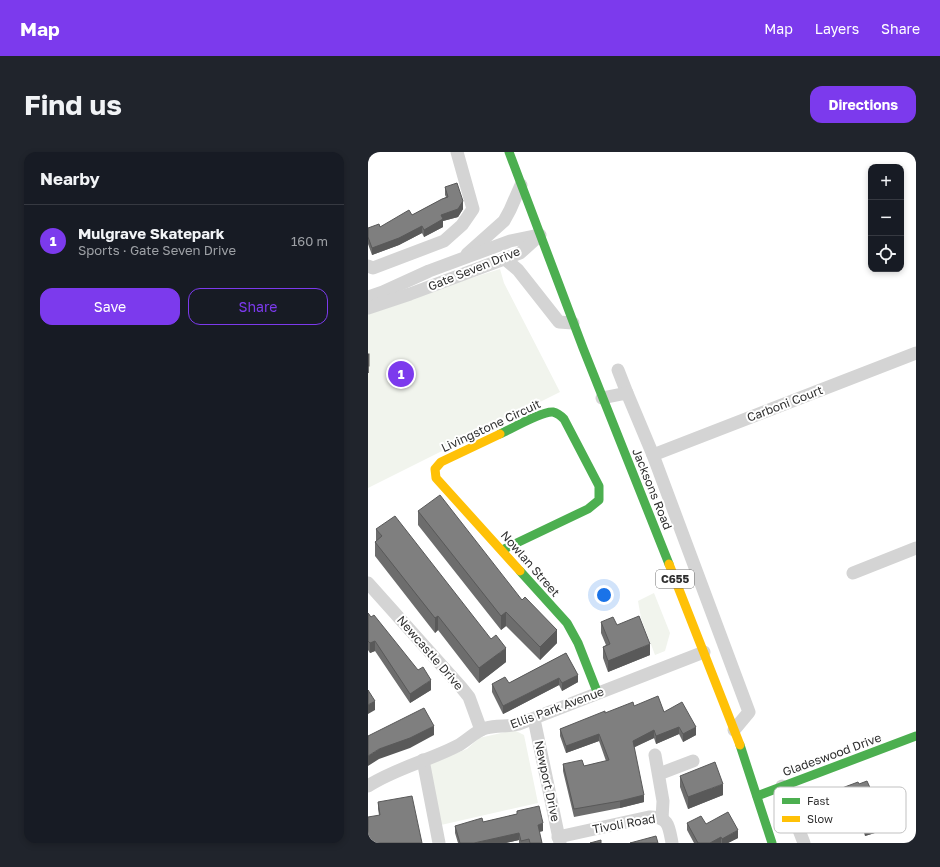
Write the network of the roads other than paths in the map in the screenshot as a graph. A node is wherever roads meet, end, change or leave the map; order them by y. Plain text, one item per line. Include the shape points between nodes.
1 (457, 152) edge
2 (508, 152) edge
3 (521, 185) junction
4 (540, 235) junction
5 (505, 259) junction
6 (458, 261) junction
7 (368, 266) edge
8 (368, 296) edge
9 (368, 308) edge
10 (574, 323) junction
11 (916, 353) edge
12 (618, 370) dead end
13 (627, 393) junction
14 (602, 398) junction
15 (654, 455) junction
16 (441, 462) joint
17 (916, 548) edge
18 (502, 550) junction
19 (853, 573) dead end
20 (368, 583) edge
21 (704, 652) junction
22 (598, 694) junction
23 (534, 719) junction
24 (482, 730) junction
25 (734, 730) junction
26 (916, 736) edge
27 (655, 755) dead end
28 (423, 760) junction
29 (693, 761) dead end
30 (659, 774) junction
31 (368, 786) edge
32 (782, 786) edge
33 (774, 789) edge
34 (757, 796) junction
35 (662, 819) junction
36 (800, 833) edge
37 (559, 840) edge
38 (771, 841) edge
39 (440, 843) edge
40 (672, 843) edge
41 (804, 843) edge

1 - 7 street via 473,209 462,226 444,241 373,268
2 - 3 street, Jacksons Road / C655
3 - 4 street, Jacksons Road / C655
3 - 6 street, Gate Seven Drive via 504,221
4 - 5 street, Gate Seven Drive via 520,253
4 - 6 street, Gate Seven Drive via 515,240
4 - 10 street, Jacksons Road / C655
5 - 9 street, Gate Seven Drive
5 - 10 street via 518,270 559,322
6 - 8 street, Gate Seven Drive
10 - 14 street, Jacksons Road / C655
11 - 15 street, Carboni Court
12 - 13 street
13 - 14 street
13 - 15 street
14 - 21 street, Jacksons Road / C655
15 - 25 street via 749,712
16 - 18 street, Nowlan Street via 434,469 436,478
16 - 18 street, Livingstone Circuit via 542,414 555,411 564,419 599,486 599,500 588,509
17 - 19 street
18 - 22 street, Nowlan Street via 568,625
20 - 24 street, Newcastle Drive via 469,697
21 - 22 street, Ellis Park Avenue
21 - 25 street, Jacksons Road / C655
22 - 23 street, Ellis Park Avenue
23 - 24 street, Ellis Park Avenue via 512,726
23 - 37 street, Newport Drive
24 - 28 street, Ellis Park Avenue via 459,745
25 - 34 street, Jacksons Road / C655
26 - 32 street, Gladeswood Drive
27 - 30 street
28 - 31 street, Ellis Park Avenue via 394,771
28 - 39 street
29 - 30 street
30 - 35 street via 664,801
33 - 34 street, Gladeswood Drive
34 - 38 street, Jacksons Road / C655
35 - 37 street, Tivoli Road via 659,816 649,817
35 - 40 street, Tivoli Road via 667,824
36 - 41 street

